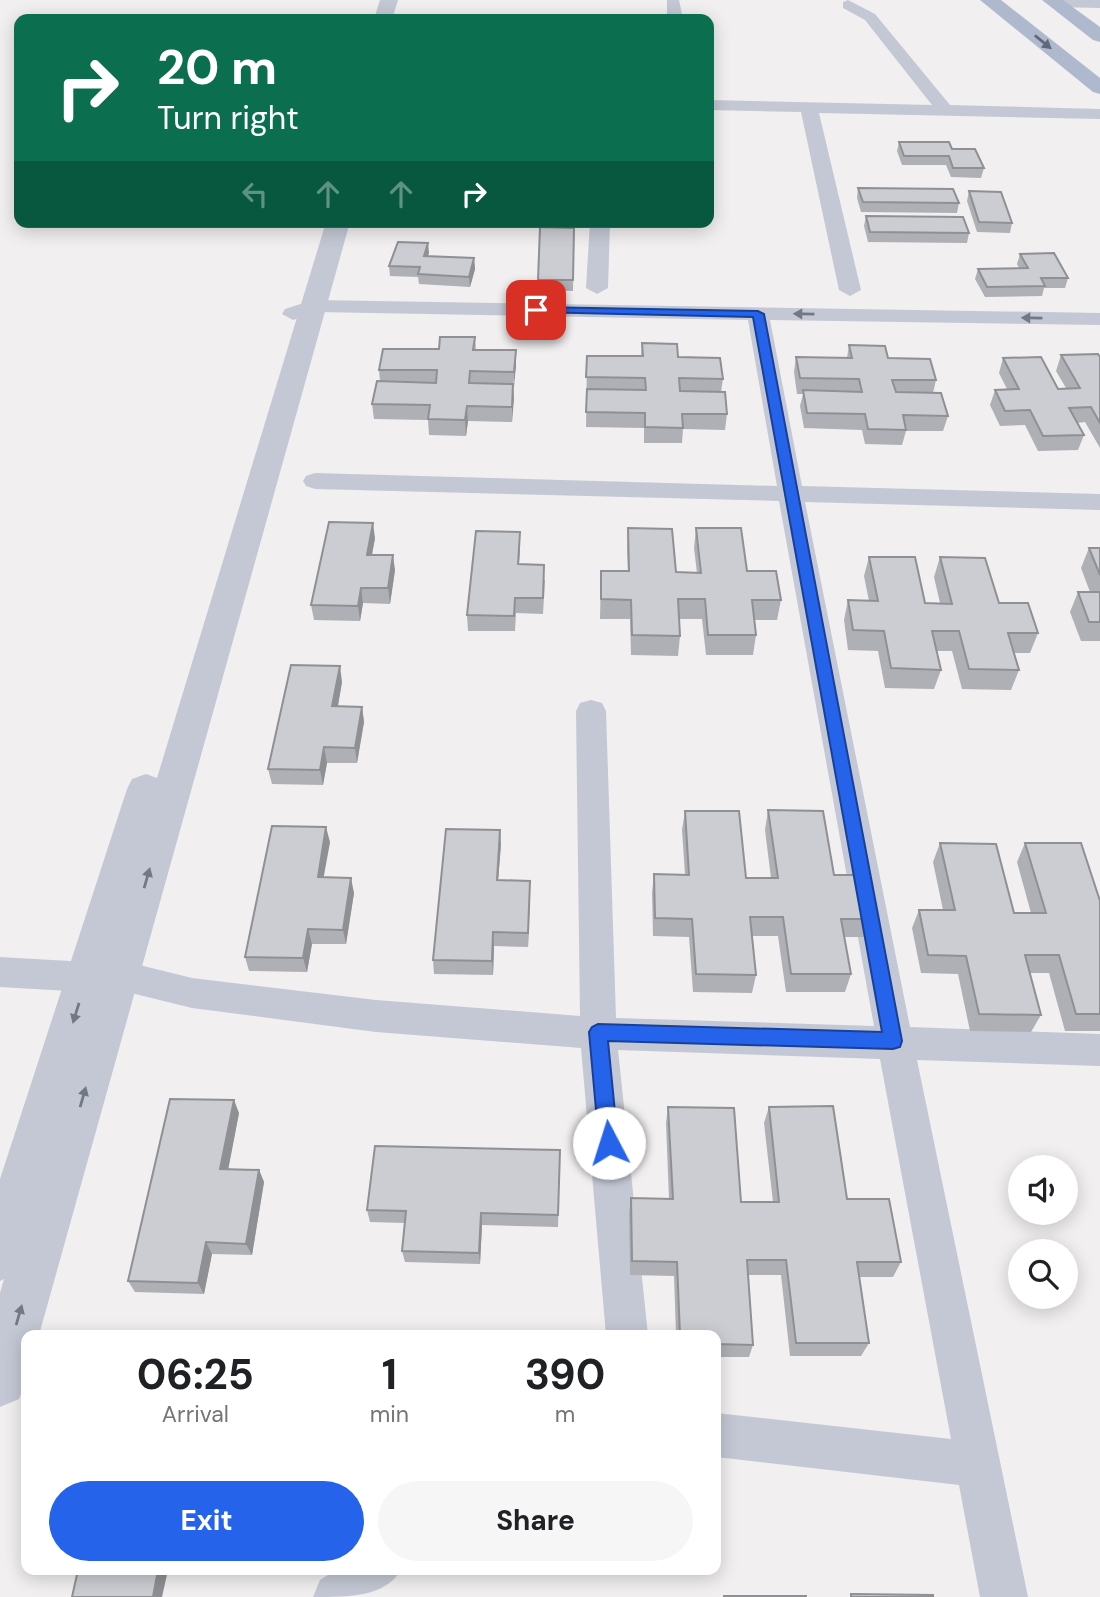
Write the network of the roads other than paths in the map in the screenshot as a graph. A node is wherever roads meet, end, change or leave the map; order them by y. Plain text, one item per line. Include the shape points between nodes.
1 (989, 0) edge
2 (1052, 1) edge
3 (673, 3) dead end
4 (1100, 3) edge
5 (848, 5) dead end
6 (674, 14) edge
7 (1100, 36) edge
8 (1100, 88) edge
9 (714, 105) edge
10 (810, 107) junction
11 (944, 110) junction
12 (1100, 114) edge
13 (320, 228) edge
14 (336, 228) edge
15 (600, 228) edge
16 (597, 288) dead end
17 (850, 290) dead end
18 (305, 313) junction
19 (1100, 319) edge
20 (760, 322) junction
21 (1100, 338) edge
22 (315, 481) dead end
23 (790, 495) junction
24 (1100, 502) edge
25 (591, 711) dead end
26 (0, 972) edge
27 (103, 976) junction
28 (598, 1032) junction
29 (893, 1041) junction
30 (1100, 1050) edge
31 (0, 1256) edge
32 (627, 1330) edge
33 (0, 1380) edge
34 (721, 1436) edge
35 (976, 1464) junction
36 (370, 1575) edge
37 (337, 1597) edge
38 (1004, 1597) edge

1 -> 8 main road
2 - 4 street
2 - 7 main road
3 - 6 street
5 - 11 street via 870,16
9 - 10 street
10 - 11 street
10 - 17 street
11 - 12 street
13 - 18 street
14 - 18 street
15 - 16 street
18 - 20 street
18 - 27 street
19 -> 20 street
20 - 21 street
20 - 23 street
22 - 23 street
23 - 24 street
23 - 29 street
25 - 28 street
26 - 27 street
27 - 28 street via 192,993 376,1016
27 -> 31 street
33 -> 27 street
28 - 29 street
28 - 32 street
29 - 30 street
29 - 35 street
34 - 35 street
35 - 38 street
36 - 37 street

